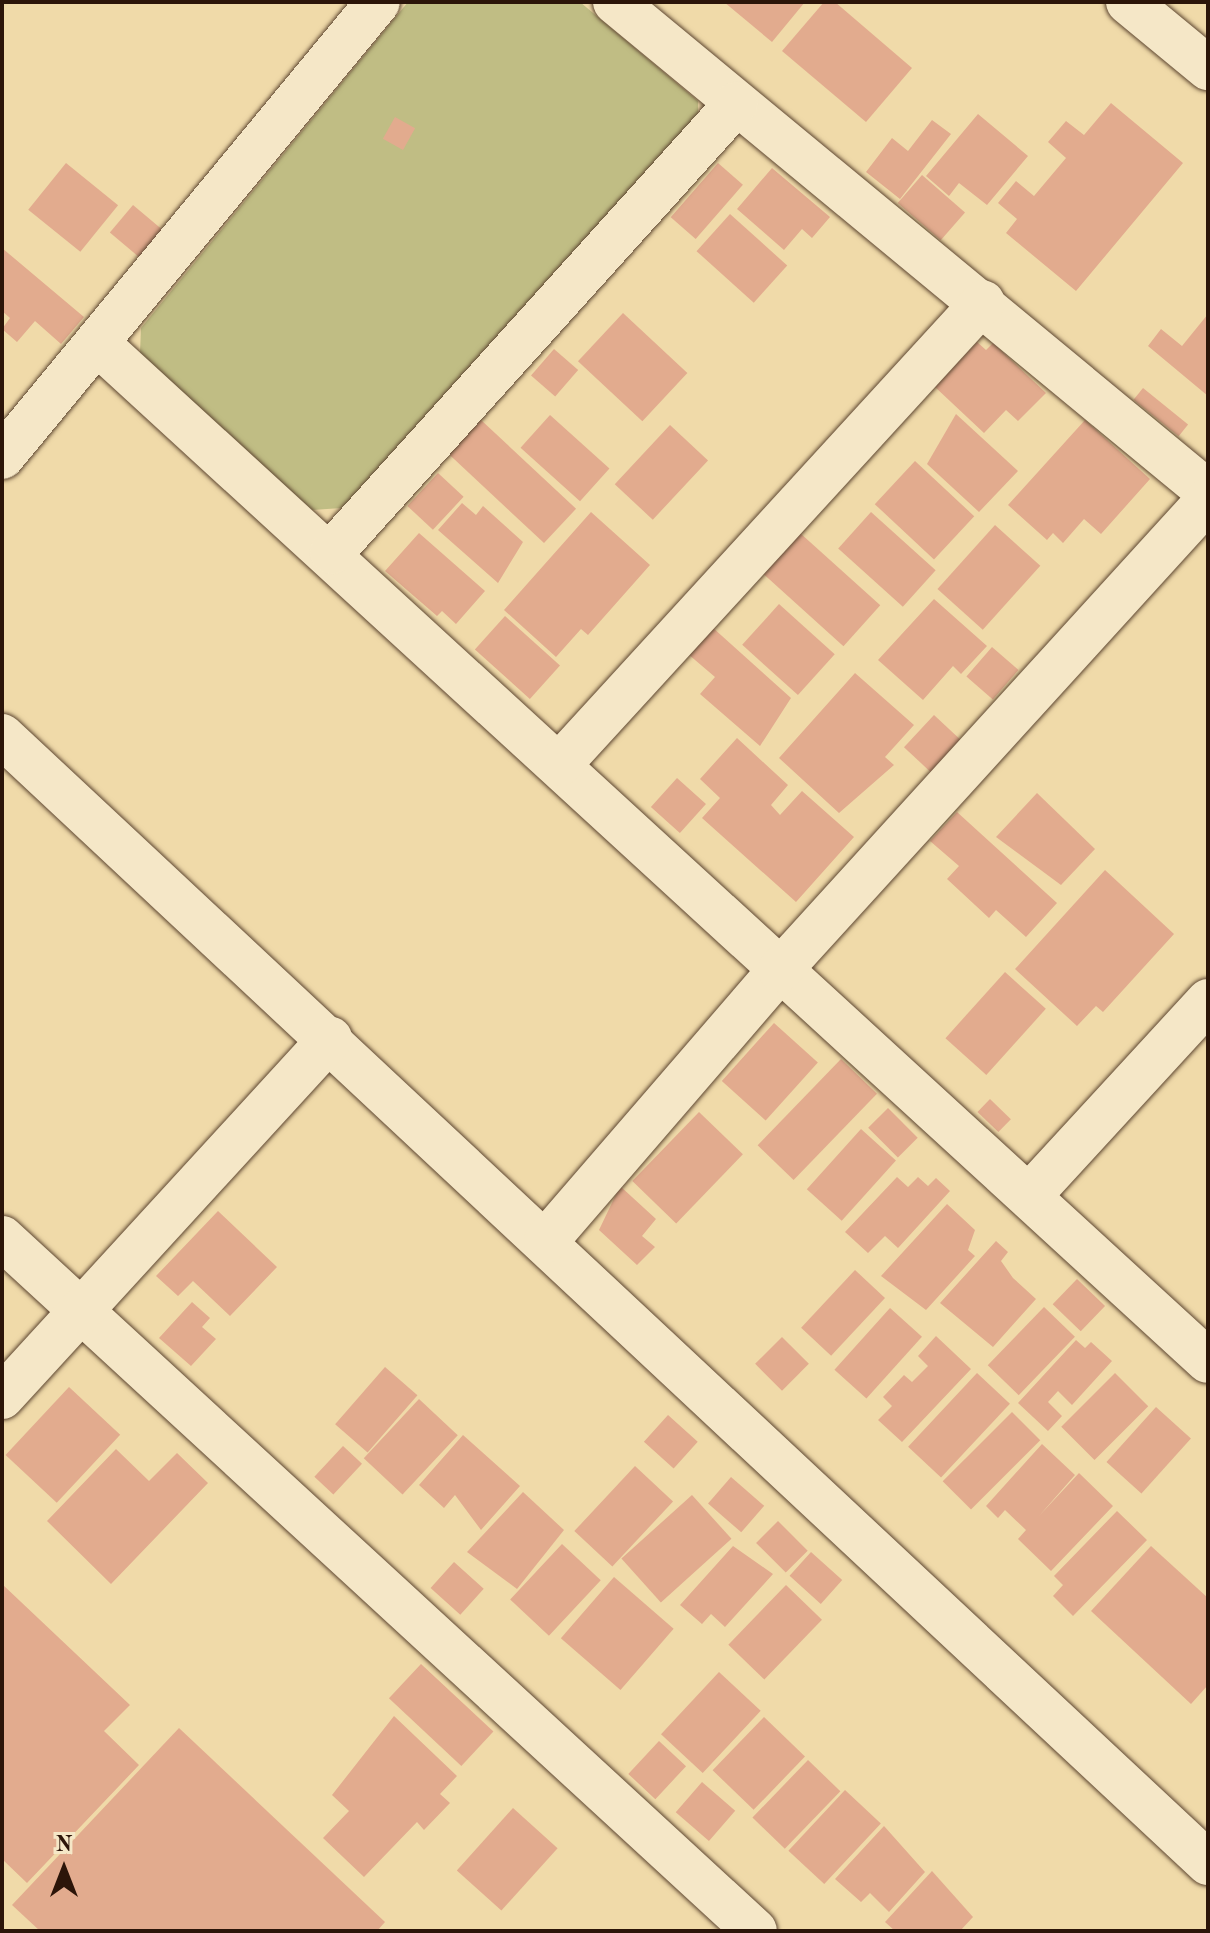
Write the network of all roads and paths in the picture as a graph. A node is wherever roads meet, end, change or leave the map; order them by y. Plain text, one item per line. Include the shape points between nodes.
1 (378, 2) edge
2 (615, 2) edge
3 (1128, 2) edge
4 (1208, 68) edge
5 (736, 104) junction
6 (983, 302) junction
7 (98, 344) junction
8 (2, 457) edge
9 (1208, 492) edge
10 (1208, 500) edge
11 (332, 552) junction
12 (2, 736) edge
13 (560, 764) junction
14 (780, 970) junction
15 (1208, 1001) edge
16 (330, 1039) junction
17 (1029, 1196) junction
18 (2, 1238) edge
19 (546, 1241) junction
20 (82, 1311) junction
21 (1208, 1361) edge
22 (2, 1397) edge
23 (1208, 1863) edge
24 (755, 1931) edge

1 - 7 street
2 - 5 street
3 - 4 street
5 - 6 street
5 - 11 street
6 - 9 street
6 - 13 street
7 - 8 street
7 - 11 street
10 - 14 street
11 - 13 street
12 - 16 street
13 - 14 street
14 - 17 street
14 - 19 street
15 - 17 street
16 - 19 street
16 - 20 street
17 - 21 street
18 - 20 street
19 - 23 street
20 - 22 street
20 - 24 street

